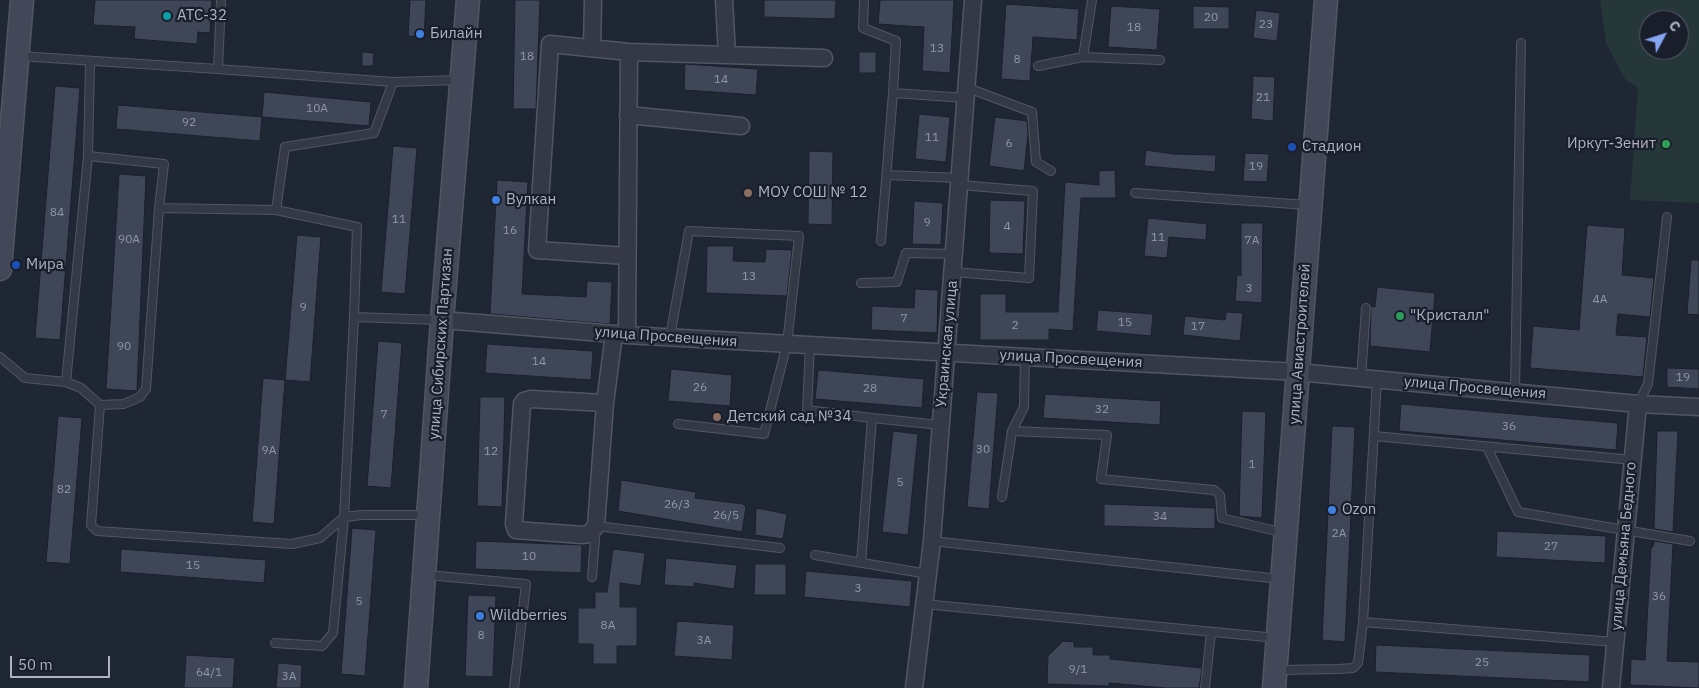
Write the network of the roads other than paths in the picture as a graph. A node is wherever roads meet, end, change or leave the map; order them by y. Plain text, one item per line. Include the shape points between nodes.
1 (22, 0) edge
2 (221, 0) edge
3 (468, 0) edge
4 (593, 0) edge
5 (724, 0) edge
6 (864, 0) edge
7 (973, 0) edge
8 (1092, 0) edge
9 (1326, 0) edge
10 (1521, 43) dead end
11 (592, 48) junction
12 (629, 52) junction
13 (727, 55) junction
14 (17, 56) junction
15 (1083, 57) junction
16 (824, 58) dead end
17 (1160, 60) dead end
18 (90, 62) junction
19 (1038, 66) dead end
20 (218, 69) junction
21 (463, 79) junction
22 (392, 82) junction
23 (893, 93) junction
24 (968, 93) junction
25 (628, 115) junction
26 (741, 126) dead end
27 (88, 156) junction
28 (1051, 172) dead end
29 (887, 175) junction
30 (961, 182) junction
31 (1135, 193) dead end
32 (1310, 205) junction
33 (159, 208) junction
34 (276, 210) junction
35 (1667, 217) dead end
36 (881, 241) dead end
37 (955, 254) junction
38 (628, 256) junction
39 (0, 269) edge
40 (953, 272) junction
41 (860, 283) dead end
42 (1366, 308) dead end
43 (354, 317) junction
44 (442, 320) junction
45 (621, 335) junction
46 (670, 337) junction
47 (787, 344) junction
48 (810, 345) junction
49 (946, 353) junction
50 (0, 357) edge
51 (1025, 357) junction
52 (1298, 372) junction
53 (1360, 378) junction
54 (1377, 379) junction
55 (66, 382) junction
56 (1515, 391) junction
57 (605, 403) junction
58 (1638, 404) junction
59 (100, 405) junction
60 (1699, 407) edge
61 (872, 418) junction
62 (678, 424) dead end
63 (940, 425) junction
64 (1012, 431) junction
65 (1374, 436) junction
66 (1487, 447) junction
67 (1632, 460) junction
68 (1002, 497) dead end
69 (428, 515) junction
70 (344, 517) junction
71 (596, 526) junction
72 (1626, 530) junction
73 (1285, 533) junction
74 (932, 541) junction
75 (1690, 541) dead end
76 (780, 548) dead end
77 (815, 555) dead end
78 (862, 563) junction
79 (928, 574) junction
80 (427, 575) dead end
81 (592, 578) dead end
82 (1282, 580) junction
83 (924, 604) junction
84 (1363, 622) junction
85 (1210, 632) junction
86 (1278, 638) junction
87 (1615, 642) junction
88 (275, 643) dead end
89 (1275, 679) edge
90 (416, 688) edge
91 (514, 688) edge
92 (914, 688) edge
93 (1205, 688) edge
94 (1611, 688) edge

1 - 14 street
2 - 20 lane
3 - 21 street, улица Сибирских Партизан
4 - 11 street
5 - 13 street
6 - 23 lane via 863,28 896,41
7 - 24 street, Украинская улица
8 - 15 lane
9 - 32 street, улица Авиастроителей
10 - 56 lane
11 - 12 street
11 - 38 street via 550,44 537,250
12 - 13 street
12 - 25 street
13 - 16 street
14 - 18 lane
14 - 39 street via 9,112
15 - 17 lane
15 - 19 lane
18 - 20 lane
18 - 27 lane
20 - 22 lane
21 - 22 lane
21 - 44 street, улица Сибирских Партизан
22 - 34 lane via 374,133 285,147
23 - 24 lane
23 - 29 lane
24 - 28 lane via 1032,112 1036,162
24 - 30 street, Украинская улица
25 - 26 street
25 - 38 street
27 - 33 lane via 164,164
27 - 55 lane
29 - 30 lane
29 - 36 lane
30 - 37 street, Украинская улица
30 - 40 lane via 1034,191 1029,278
31 - 32 lane
32 - 52 street, улица Авиастроителей
33 - 34 lane
33 - 59 lane via 146,390 140,397 124,404
34 - 43 lane via 357,227
35 - 58 lane via 1648,384
37 - 40 street, Украинская улица
37 - 41 lane via 906,253 897,282
38 - 45 street
40 - 49 street, Украинская улица
42 - 53 lane
43 - 44 lane
43 - 70 lane
44 - 45 street, улица Просвещения
44 - 69 street, улица Сибирских Партизан
45 - 46 street, улица Просвещения
45 - 57 street
46 - 47 street, улица Просвещения
46 - 47 lane via 689,231 800,236
47 - 48 street, улица Просвещения
47 - 62 lane via 764,434
48 - 49 street, улица Просвещения
48 - 61 lane via 807,410
49 - 51 street, улица Просвещения
49 - 63 street, Украинская улица
50 - 55 lane via 25,378
51 - 52 street, улица Просвещения
51 - 64 lane via 1024,407
52 - 53 street, улица Просвещения
52 - 73 street, улица Авиастроителей
53 - 54 street, улица Просвещения
54 - 56 street, улица Просвещения
54 - 65 lane
55 - 59 lane via 81,388
56 - 58 street, улица Просвещения
57 - 71 street
57 - 71 street via 531,399 524,400 522,404 516,530 582,536
58 - 60 street, улица Просвещения
58 - 67 street, улица Демьяна Бедного
59 - 70 lane via 91,525 97,531 292,544 320,538
61 - 63 lane
61 - 78 lane
63 - 74 street, Украинская улица
64 - 68 lane
64 - 73 lane via 1107,435 1101,479 1214,490 1220,495 1222,518
65 - 66 lane
65 - 84 lane
66 - 67 lane
66 - 72 lane via 1518,512
67 - 72 street, улица Демьяна Бедного
69 - 70 lane
69 - 90 street, улица Сибирских Партизан
70 - 88 lane via 333,633 322,646
71 - 76 lane
71 - 81 lane
72 - 75 lane
72 - 87 street, улица Демьяна Бедного
73 - 82 street, улица Авиастроителей
74 - 79 street, Украинская улица
74 - 82 lane
77 - 78 lane
78 - 79 lane
79 - 83 street, Украинская улица
80 - 91 lane via 526,584
82 - 86 street, улица Авиастроителей
83 - 85 lane
83 - 92 street, Украинская улица
84 - 87 lane
84 - 89 lane via 1360,656 1353,668
85 - 86 lane
85 - 93 lane
86 - 89 street, улица Авиастроителей
87 - 94 street, улица Демьяна Бедного

